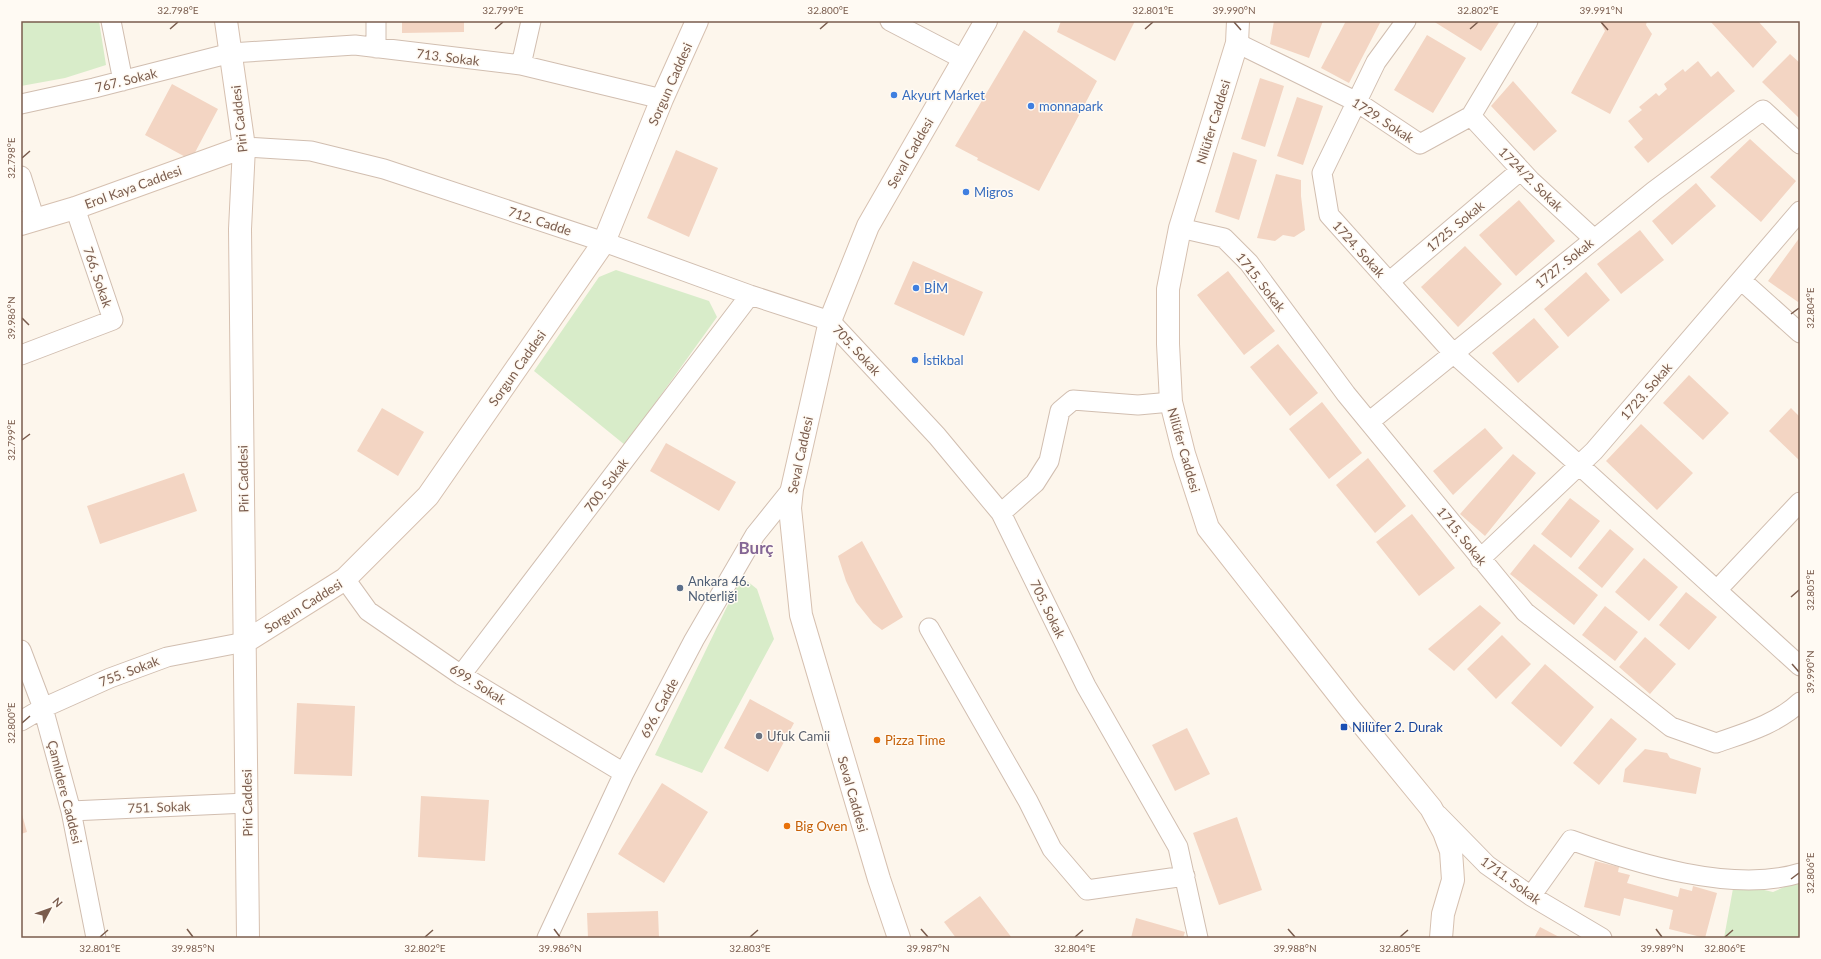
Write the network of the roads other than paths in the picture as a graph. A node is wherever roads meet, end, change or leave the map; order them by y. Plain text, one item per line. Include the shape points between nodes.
1 (111, 21) edge
2 (226, 21) edge
3 (376, 21) edge
4 (531, 21) edge
5 (697, 21) edge
6 (890, 21) edge
7 (986, 21) edge
8 (1238, 21) edge
9 (1406, 21) edge
10 (1528, 21) edge
11 (1237, 43) junction
12 (376, 48) junction
13 (231, 53) junction
14 (963, 59) junction
15 (521, 65) junction
16 (123, 81) junction
17 (662, 99) junction
18 (1357, 102) junction
19 (21, 104) edge
20 (1471, 116) junction
21 (1800, 144) edge
22 (244, 148) junction
23 (1521, 170) junction
24 (21, 176) edge
25 (75, 208) junction
26 (1800, 211) edge
27 (28, 222) edge
28 (1180, 228) junction
29 (1594, 239) junction
30 (604, 242) junction
31 (1741, 280) junction
32 (1389, 282) junction
33 (750, 295) junction
34 (830, 320) junction
35 (1800, 333) edge
36 (1454, 354) junction
37 (21, 355) edge
38 (1171, 402) junction
39 (1369, 422) junction
40 (1580, 465) junction
41 (792, 489) junction
42 (1800, 502) edge
43 (1001, 513) junction
44 (1480, 559) junction
45 (345, 579) junction
46 (1718, 590) junction
47 (929, 628) dead end
48 (244, 642) junction
49 (21, 650) edge
50 (1800, 666) edge
51 (461, 675) junction
52 (1800, 702) edge
53 (43, 708) junction
54 (21, 721) edge
55 (624, 773) junction
56 (246, 803) junction
57 (1431, 808) junction
58 (71, 811) junction
59 (1800, 873) edge
60 (1185, 876) junction
61 (1531, 896) junction
62 (892, 917) junction
63 (96, 938) edge
64 (248, 938) edge
65 (547, 938) edge
66 (899, 938) edge
67 (905, 938) edge
68 (1198, 938) edge
69 (1441, 938) edge
70 (1602, 938) edge

1 - 16 street
2 - 13 street, Piri Caddesi
3 - 12 street
4 - 15 street
5 - 17 street, Sorgun Caddesi
6 - 14 street
7 - 14 street, Seval Caddesi
8 - 11 street, Nilüfer Caddesi
9 - 18 street, 1724. Sokak via 1376,62
10 - 20 street
11 - 18 street, 1729. Sokak
11 - 28 street, Nilüfer Caddesi
12 - 13 street, 713. Sokak via 355,46
12 - 15 street, 713. Sokak
13 - 16 street, 767. Sokak
13 - 22 street, Piri Caddesi
14 - 34 street, Seval Caddesi via 868,226
15 - 17 street, 713. Sokak
16 - 19 street, 767. Sokak
17 - 30 street, Sorgun Caddesi
18 - 20 street, 1729. Sokak via 1420,144
18 - 32 street, 1724. Sokak via 1322,173 1329,215
20 - 23 street, 1724/2. Sokak
21 - 29 street, 1727. Sokak via 1763,110
22 - 25 street, Erol Kaya Caddesi
22 - 30 street, 712. Cadde via 311,151 384,169
22 - 48 street, Piri Caddesi via 240,229
23 - 29 street, 1724/2. Sokak
23 - 32 street, 1725. Sokak
24 - 27 street
25 - 27 street, Erol Kaya Caddesi
25 - 37 street, 766. Sokak via 113,320
26 - 31 street, 1723. Sokak
28 - 38 street, Nilüfer Caddesi via 1168,289
28 - 39 street, 1715. Sokak via 1224,238 1248,263
29 - 36 street, 1727. Sokak
30 - 33 street, 712. Cadde
30 - 45 street, Sorgun Caddesi via 428,496
31 - 35 street
31 - 40 street, 1723. Sokak
32 - 36 street, 1724. Sokak
33 - 34 street, 712. Cadde
33 - 51 street, 700. Sokak
34 - 41 street, Seval Caddesi
34 - 43 street, 705. Sokak via 937,436
36 - 39 street, 1727. Sokak
36 - 40 street, 1724. Sokak
38 - 43 street via 1138,405 1073,400 1060,411 1049,461 1035,483
38 - 57 street, Nilüfer Caddesi via 1184,454 1208,528 1350,710
39 - 44 street, 1715. Sokak
40 - 44 street, 1723. Sokak
40 - 46 street, 1724. Sokak
41 - 55 street, 696. Cadde via 755,535 694,640
41 - 62 street, Seval Caddesi via 790,508 800,615
42 - 46 street
43 - 60 street, 705. Sokak via 1086,686 1178,847
44 - 52 street, 1715. Sokak via 1525,612 1671,727 1716,743 1789,713
45 - 48 street, Sorgun Caddesi
45 - 51 street, 699. Sokak via 368,611
46 - 50 street, 1724. Sokak
47 - 60 street via 1028,801 1052,849 1087,890
48 - 53 street, 755. Sokak via 167,657 110,678
48 - 56 street, Piri Caddesi
49 - 53 street, Çamlıdere Caddesi
51 - 55 street, 699. Sokak
53 - 54 street, 755. Sokak
53 - 58 street, Çamlıdere Caddesi
55 - 65 street, 696. Cadde
56 - 58 street, 751. Sokak
56 - 64 street, Piri Caddesi
57 - 61 street, 1711. Sokak via 1487,865
57 - 69 street, Nilüfer Caddesi via 1451,851 1453,880 1443,914
58 - 63 street, Çamlıdere Caddesi
59 - 61 street via 1762,880 1712,876 1648,865 1571,840
60 - 68 street, 705. Sokak
61 - 70 street, 1711. Sokak
62 - 66 street, Seval Caddesi
62 - 67 street, Seval Caddesi

